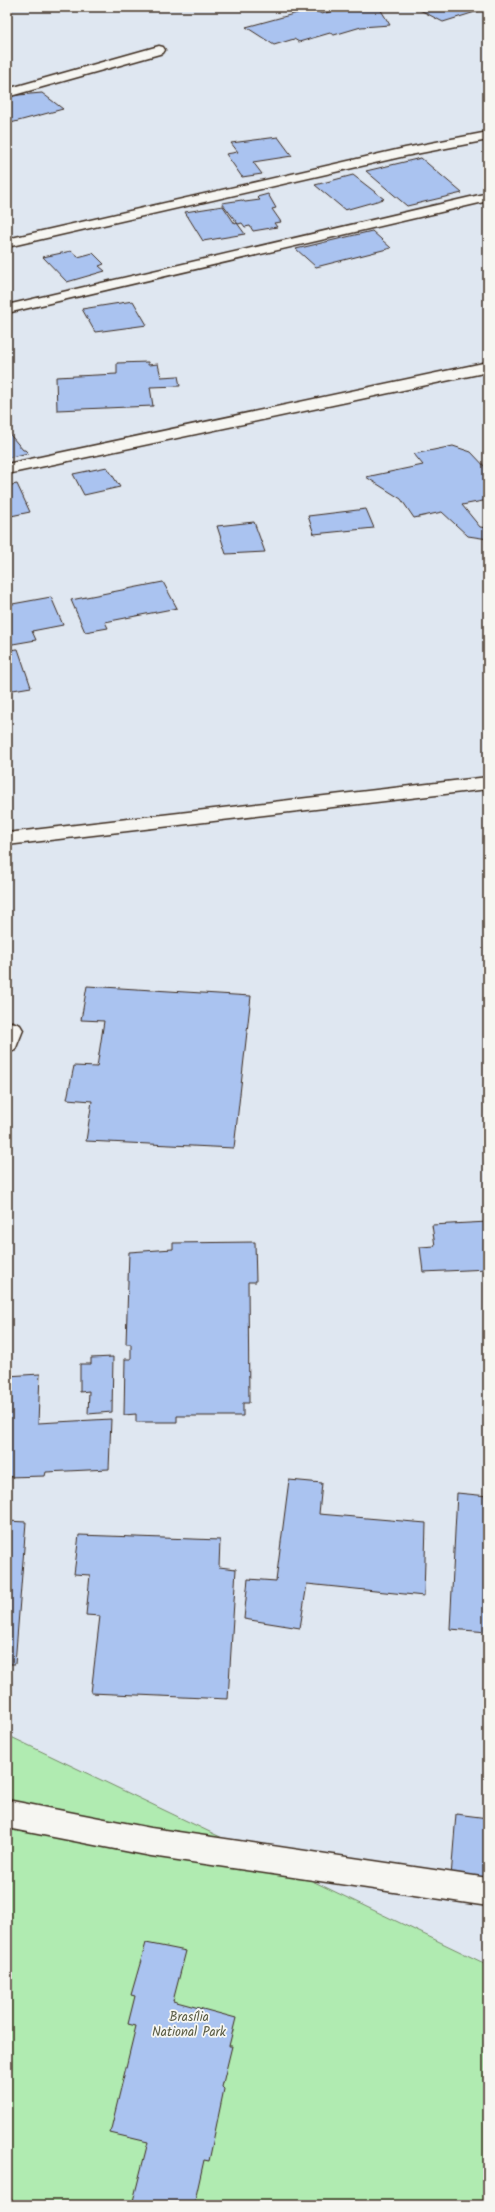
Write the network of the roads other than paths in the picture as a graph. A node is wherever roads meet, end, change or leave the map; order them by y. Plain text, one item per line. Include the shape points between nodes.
1 (159, 50) dead end
2 (7, 93) edge
3 (488, 136) edge
4 (488, 197) edge
5 (7, 243) edge
6 (7, 309) edge
7 (488, 366) edge
8 (7, 469) edge
9 (488, 783) edge
10 (7, 839) edge
11 (7, 1814) edge
12 (488, 1892) edge

1 - 2 street
3 - 5 street via 405,152
4 - 6 street
7 - 8 street
9 - 10 street
11 - 12 street via 151,1842

